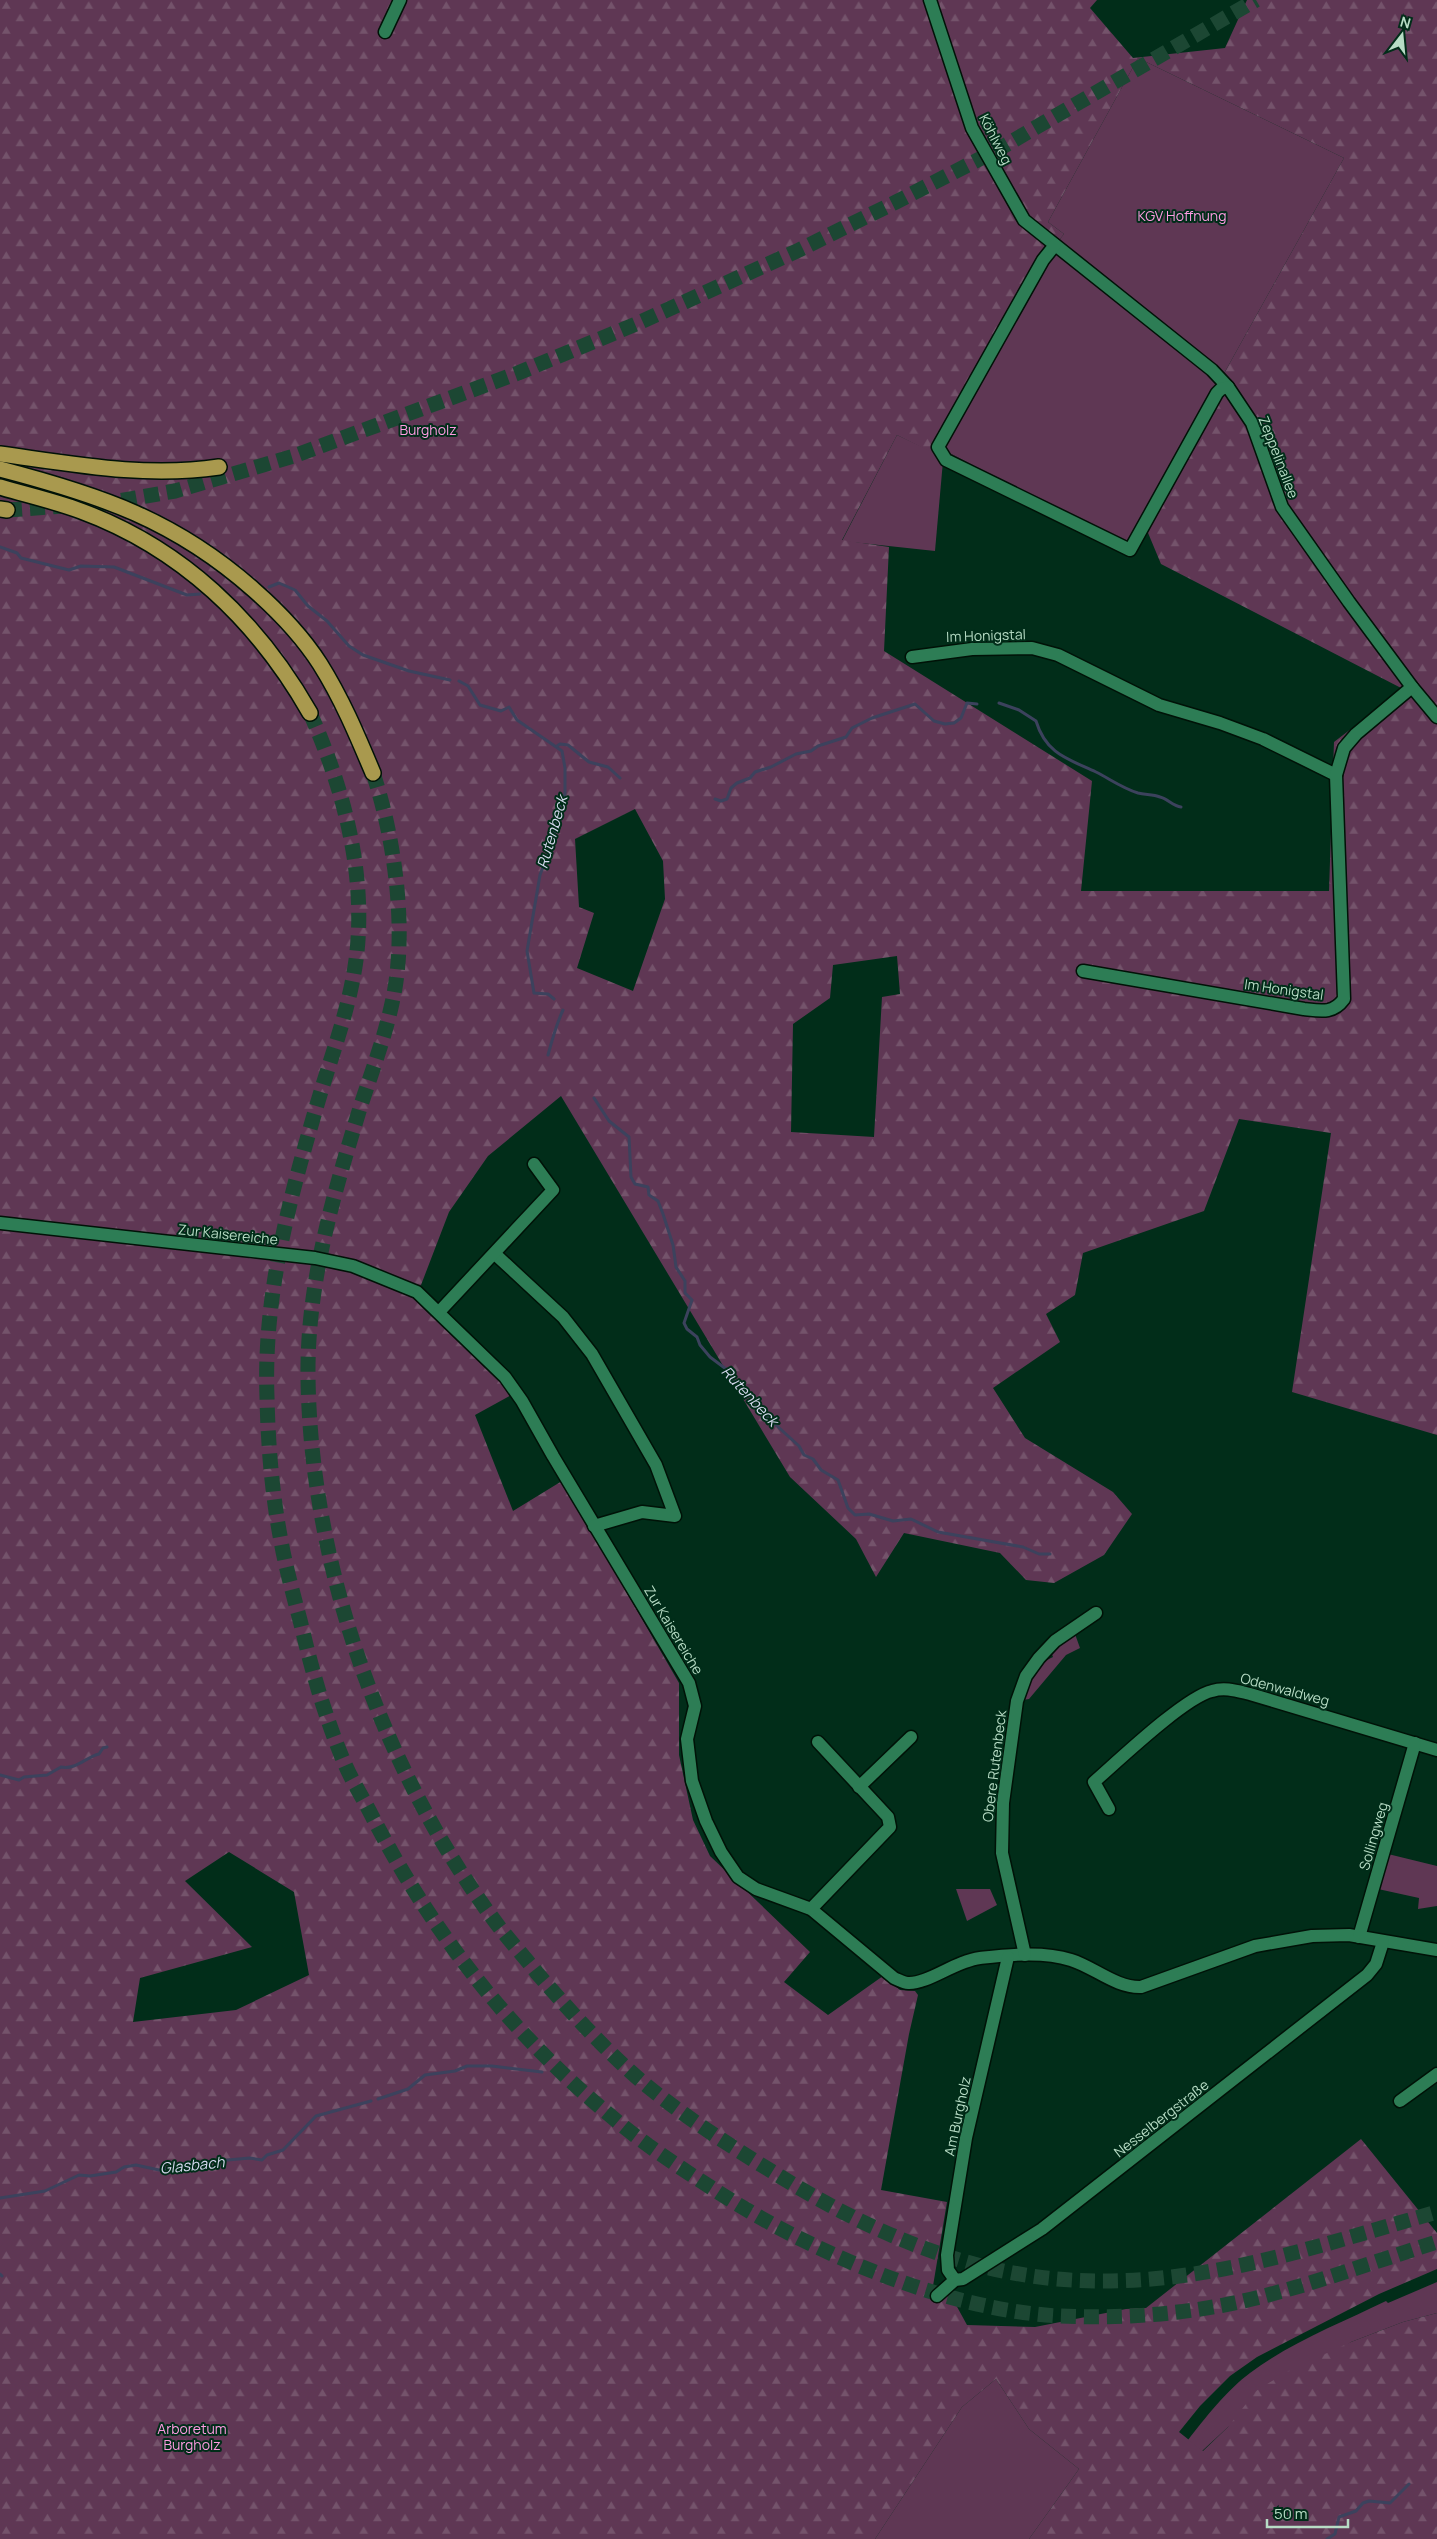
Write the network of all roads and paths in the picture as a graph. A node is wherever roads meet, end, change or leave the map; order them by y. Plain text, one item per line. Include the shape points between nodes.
1 (400, 0) edge
2 (930, 0) edge
3 (385, 32) dead end
4 (1055, 245) junction
5 (1228, 387) junction
6 (0, 454) edge
7 (219, 467) dead end
8 (0, 469) edge
9 (0, 487) edge
10 (912, 657) dead end
11 (1412, 687) junction
12 (310, 713) tunnel mouth
13 (1437, 717) edge
14 (373, 773) tunnel mouth
15 (1336, 775) junction
16 (1084, 971) dead end
17 (534, 1164) dead end
18 (0, 1223) edge
19 (494, 1254) junction
20 (439, 1312) junction
21 (594, 1526) junction
22 (1096, 1613) dead end
23 (911, 1737) dead end
24 (818, 1742) dead end
25 (1415, 1743) junction
26 (1437, 1750) edge
27 (859, 1787) junction
28 (1109, 1810) dead end
29 (811, 1909) junction
30 (1359, 1937) junction
31 (1383, 1942) junction
32 (1437, 1950) edge
33 (1025, 1956) junction
34 (1008, 1957) junction
35 (1437, 2074) edge
36 (1400, 2101) dead end
37 (955, 2280) junction
38 (937, 2296) dead end

1 - 3 street
2 - 4 street, Köhlweg via 972,128 1024,220
4 - 5 street, Zeppelinallee via 1212,370
4 - 5 street via 1043,260 938,447 946,460 1130,550 1217,393
5 - 11 street, Zeppelinallee via 1252,423 1282,507
6 - 7 highway via 139,472 182,472
8 - 14 highway via 64,486 137,512 203,550 242,580 284,618 319,662 354,728
9 - 12 highway via 100,518 147,542 189,570 224,600 262,640
10 - 15 street, Im Honigstal via 981,649 1032,648 1058,655 1159,705 1263,739
11 - 13 street, Zeppelinallee
11 - 15 street, Im Honigstal via 1350,741 1344,748
15 - 16 street, Im Honigstal via 1344,999 1338,1006 1326,1011 1304,1009
17 - 19 street via 553,1190
18 - 20 street, Zur Kaisereiche via 310,1258 353,1266 417,1292
19 - 20 street
19 - 21 street via 563,1317 592,1354 656,1465 675,1516 642,1512
20 - 21 street, Zur Kaisereiche via 505,1377
21 - 29 street, Zur Kaisereiche via 689,1683 696,1706 687,1738 688,1761 703,1813 721,1852 738,1877 756,1889
22 - 33 street, Obere Rutenbeck via 1056,1641 1039,1658 1026,1676 1017,1700 1003,1803 1002,1853
23 - 27 street
24 - 27 street
25 - 26 street, Odenwaldweg
25 - 28 street, Odenwaldweg via 1250,1694 1212,1690 1176,1713 1094,1782
25 - 30 street, Sollingweg
27 - 29 street via 888,1817 890,1827
29 - 34 street, Zur Kaisereiche via 885,1972 906,1983 914,1983 965,1961
30 - 31 street
30 - 33 street via 1312,1936 1256,1946 1141,1987 1126,1985 1070,1960
31 - 32 street
31 - 37 street, Nesselbergstraße via 1376,1964 1367,1975 1042,2229 963,2279
33 - 34 street
34 - 37 street, Am Burgholz via 966,2138 948,2246 948,2270
35 - 36 street
37 - 38 street, Nesselbergstraße

